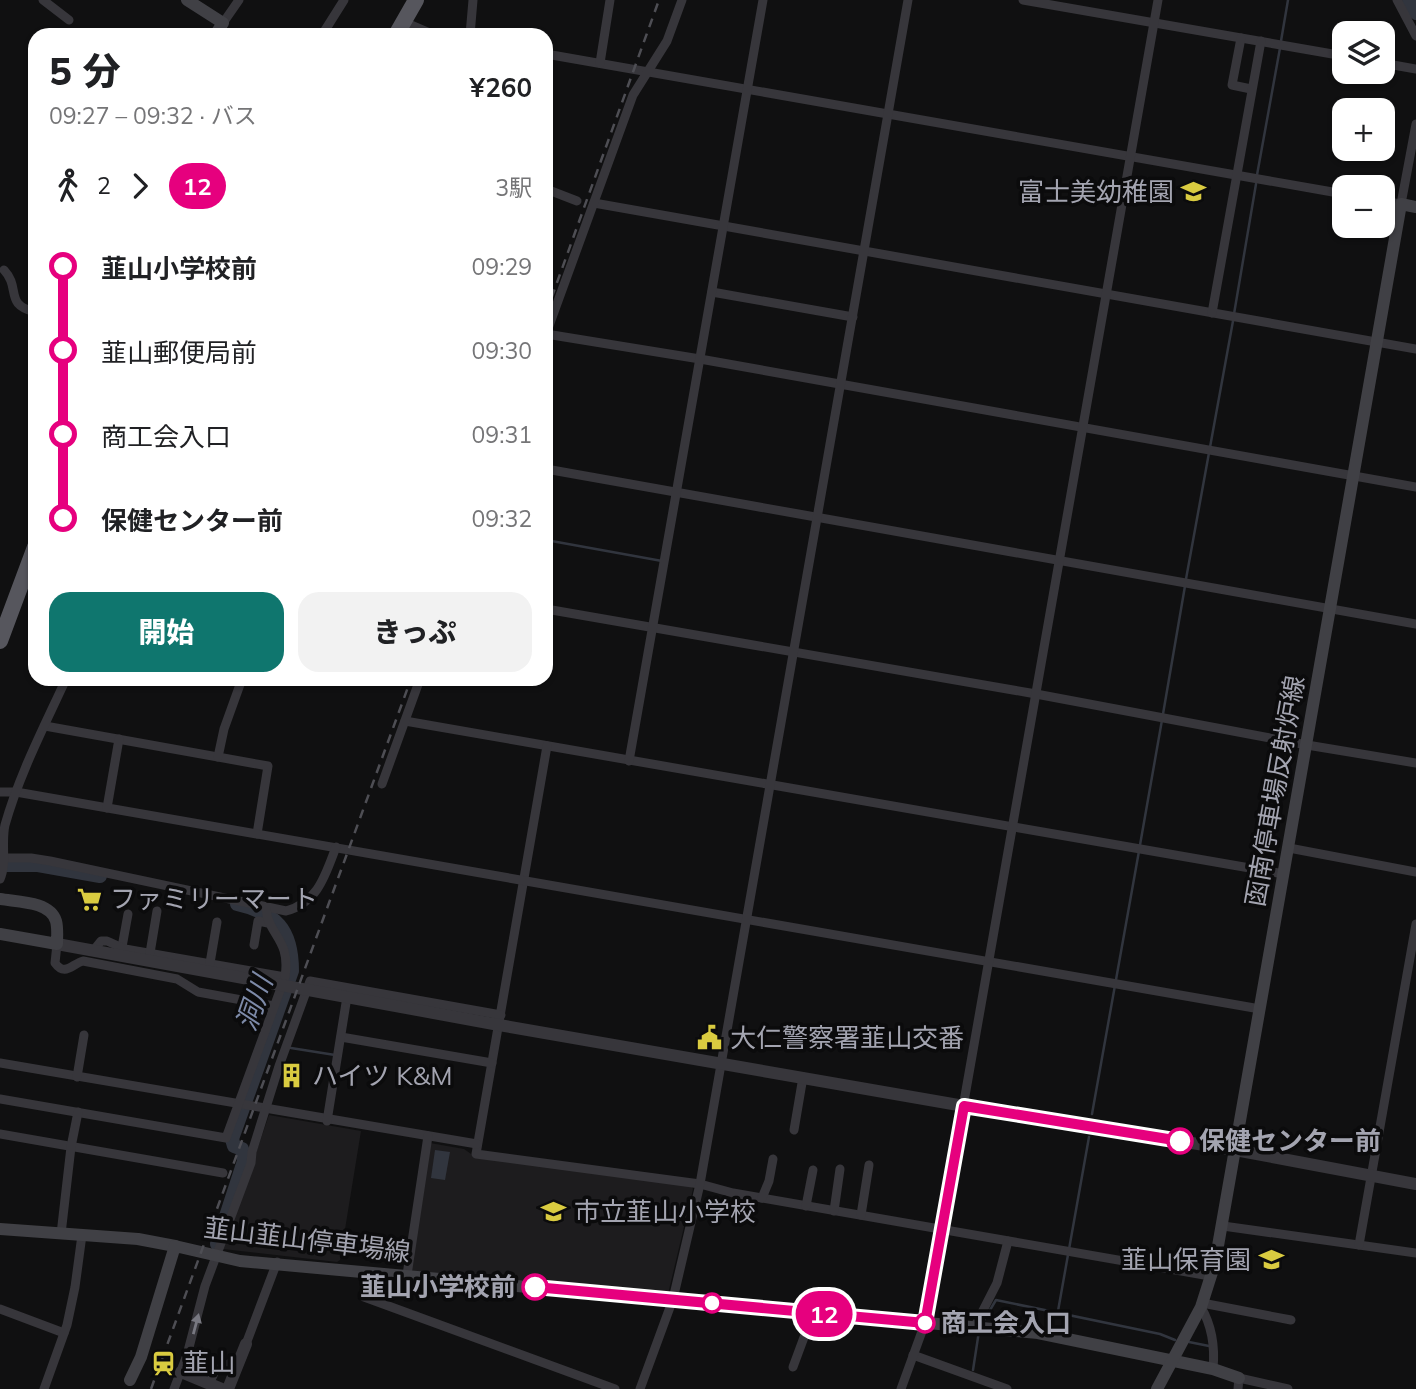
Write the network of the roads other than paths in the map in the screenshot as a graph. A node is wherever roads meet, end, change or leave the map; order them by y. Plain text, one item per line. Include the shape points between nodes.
1 (43, 0) edge
2 (187, 0) edge
3 (239, 0) edge
4 (344, 0) edge
5 (416, 0) edge
6 (473, 0) edge
7 (610, 0) edge
8 (682, 0) edge
9 (763, 0) edge
10 (908, 0) edge
11 (1023, 0) edge
12 (1158, 0) edge
13 (1397, 0) edge
14 (69, 20) dead end
15 (1154, 22) junction
16 (223, 23) junction
17 (220, 28) edge
18 (326, 28) edge
19 (401, 28) edge
20 (471, 28) edge
21 (1416, 36) edge
22 (1241, 37) junction
23 (1261, 41) junction
24 (1332, 54) edge
25 (553, 55) edge
26 (600, 63) junction
27 (1395, 65) edge
28 (1416, 69) edge
29 (646, 72) junction
30 (1251, 89) junction
31 (748, 90) junction
32 (888, 114) junction
33 (1416, 124) edge
34 (1130, 156) junction
35 (1236, 175) junction
36 (553, 192) edge
37 (1332, 192) edge
38 (577, 201) dead end
39 (594, 203) junction
40 (1395, 203) edge
41 (1401, 204) junction
42 (1416, 207) edge
43 (724, 225) junction
44 (864, 251) junction
45 (4, 270) dead end
46 (712, 292) junction
47 (1105, 293) junction
48 (28, 310) edge
49 (1212, 313) junction
50 (553, 315) edge
51 (853, 317) junction
52 (553, 335) edge
53 (1377, 342) junction
54 (1416, 349) edge
55 (700, 359) junction
56 (842, 384) junction
57 (1083, 427) junction
58 (553, 470) edge
59 (1354, 475) junction
60 (1416, 487) edge
61 (677, 493) junction
62 (818, 518) junction
63 (1059, 562) junction
64 (28, 566) edge
65 (1330, 609) junction
66 (553, 610) edge
67 (1416, 624) edge
68 (653, 628) junction
69 (0, 641) edge
70 (794, 652) junction
71 (63, 686) edge
72 (239, 686) edge
73 (417, 686) edge
74 (1035, 694) junction
75 (405, 720) junction
76 (45, 726) junction
77 (119, 739) junction
78 (1307, 745) junction
79 (547, 746) junction
80 (218, 757) junction
81 (629, 761) junction
82 (1416, 763) edge
83 (382, 784) dead end
84 (769, 786) junction
85 (0, 792) edge
86 (16, 792) junction
87 (107, 808) junction
88 (1012, 827) junction
89 (257, 834) junction
90 (336, 847) junction
91 (1289, 848) junction
92 (2, 859) junction
93 (1416, 872) edge
94 (1284, 874) junction
95 (1, 875) edge
96 (525, 880) junction
97 (0, 899) edge
98 (266, 908) junction
99 (157, 911) dead end
100 (128, 914) dead end
101 (747, 919) junction
102 (267, 921) junction
103 (217, 922) dead end
104 (1416, 924) edge
105 (0, 934) edge
106 (57, 944) junction
107 (254, 946) dead end
108 (117, 951) junction
109 (150, 953) junction
110 (988, 961) junction
111 (210, 963) junction
112 (285, 977) junction
113 (305, 996) junction
114 (346, 1003) junction
115 (274, 1006) junction
116 (1260, 1009) junction
117 (468, 1019) junction
118 (500, 1020) junction
119 (84, 1035) dead end
120 (341, 1037) junction
121 (722, 1062) junction
122 (0, 1063) edge
123 (492, 1063) junction
124 (77, 1077) junction
125 (803, 1077) junction
126 (0, 1099) edge
127 (243, 1106) junction
128 (964, 1106) junction
129 (266, 1110) junction
130 (78, 1112) junction
131 (327, 1121) junction
132 (794, 1130) dead end
133 (0, 1134) edge
134 (428, 1136) junction
135 (477, 1144) junction
136 (71, 1147) junction
137 (1235, 1150) junction
138 (774, 1159) dead end
139 (869, 1165) dead end
140 (840, 1169) dead end
141 (813, 1170) dead end
142 (223, 1173) dead end
143 (1370, 1176) junction
144 (701, 1184) junction
145 (1416, 1184) edge
146 (762, 1198) junction
147 (806, 1206) junction
148 (834, 1211) junction
149 (861, 1215) junction
150 (1223, 1226) junction
151 (942, 1229) junction
152 (0, 1230) edge
153 (61, 1234) junction
154 (82, 1236) junction
155 (1008, 1241) junction
156 (1359, 1245) junction
157 (175, 1246) junction
158 (1416, 1253) edge
159 (217, 1256) junction
160 (277, 1262) junction
161 (407, 1275) junction
162 (1210, 1276) junction
163 (363, 1297) dead end
164 (673, 1299) junction
165 (1202, 1305) junction
166 (0, 1309) edge
167 (813, 1313) junction
168 (1291, 1320) dead end
169 (925, 1323) junction
170 (974, 1328) junction
171 (64, 1333) junction
172 (244, 1351) junction
173 (913, 1355) junction
174 (1172, 1360) junction
175 (793, 1367) dead end
176 (1213, 1369) junction
177 (181, 1373) junction
178 (1239, 1383) edge
179 (130, 1384) edge
180 (209, 1384) junction
181 (44, 1389) edge
182 (174, 1389) edge
183 (222, 1389) edge
184 (228, 1389) edge
185 (615, 1389) edge
186 (640, 1389) edge
187 (901, 1389) edge
188 (1007, 1389) edge
189 (1157, 1389) edge
190 (1288, 1389) edge

1 - 14 street
2 - 16 main road
3 - 16 street
4 - 18 street
5 - 19 highway
6 - 20 street
7 - 26 street
8 - 29 street via 667,41
9 - 31 street
10 - 32 street
11 - 15 street
12 - 15 street
13 - 21 street
15 - 22 street
15 - 34 street
16 - 17 main road
22 - 23 street
22 - 30 street via 1232,85
23 - 24 street
23 - 30 street
25 - 26 street
26 - 29 street
27 - 28 street
29 - 31 street
29 - 39 street via 633,95
30 - 35 street
31 - 32 street
31 - 43 street
32 - 34 street
32 - 44 street
33 - 41 street
34 - 35 street
34 - 47 street
35 - 37 street
35 - 49 street
36 - 38 street
39 - 43 street
39 - 50 street
40 - 41 street
41 - 42 main road
41 - 53 main road, 函南停車場反射炉線
43 - 44 street
43 - 46 street
44 - 47 street
44 - 51 street
45 - 48 street via 16,302
46 - 51 street
46 - 55 street
47 - 49 street
47 - 57 street
49 - 53 street
51 - 56 street
52 - 55 street
53 - 54 street
53 - 59 main road, 函南停車場反射炉線
55 - 56 street
55 - 61 street
56 - 57 street
56 - 62 street
57 - 59 street
57 - 63 street
58 - 61 street
59 - 60 street
59 - 65 main road, 函南停車場反射炉線
61 - 62 street
61 - 68 street
62 - 63 street
62 - 70 street
63 - 65 street
63 - 74 street
64 - 69 highway
65 - 67 street
65 - 78 main road, 函南停車場反射炉線
66 - 68 street
68 - 70 street
68 - 81 street
70 - 74 street
70 - 84 street
71 - 76 street
72 - 80 street
73 - 75 street
74 - 78 street
74 - 88 street
75 - 79 street
75 - 83 street
76 - 77 street
76 - 86 street
77 - 80 street
77 - 87 street
78 - 82 street
78 - 91 main road, 函南停車場反射炉線
79 - 81 street
79 - 96 street
80 - 89 street via 268,766
81 - 84 street
84 - 88 street
84 - 101 street
85 - 86 street
86 - 87 street
86 - 92 street via 5,827
87 - 89 street
88 - 94 street
88 - 110 street
89 - 90 street
90 - 96 street
90 - 98 street via 318,891 307,902 286,911
91 - 93 street
91 - 94 main road, 函南停車場反射炉線
92 - 95 street
92 - 98 street via 50,861
94 - 116 main road, 函南停車場反射炉線
96 - 101 street
96 - 118 street
97 - 106 main road via 39,905 50,912 56,919
98 - 102 street
99 - 109 street
100 - 108 street
101 - 110 street
101 - 121 street
102 - 107 street via 258,921
102 - 112 street via 283,943
103 - 111 street
104 - 143 street
105 - 106 main road
106 - 108 street
106 - 115 street via 55,963 64,970 83,961 110,965 182,981 198,992
108 - 109 street
108 - 117 street
109 - 111 street
110 - 116 street
110 - 128 street
111 - 112 street
112 - 115 street
113 - 114 street
113 - 118 street via 310,981
113 - 129 street
114 - 117 street via 461,1024
114 - 120 street
115 - 127 street
116 - 137 main road, 函南停車場反射炉線
117 - 118 street
118 - 121 street
118 - 123 street
119 - 124 street
120 - 123 street
120 - 131 street
121 - 125 street
121 - 144 street
122 - 124 street
123 - 135 street
124 - 127 street
125 - 128 street
125 - 132 street
126 - 130 street
127 - 129 street
127 - 130 street via 226,1138
128 - 137 street
128 - 151 street
129 - 131 street
129 - 159 street
130 - 136 street
131 - 134 street
133 - 136 street
134 - 135 street
134 - 161 street
135 - 144 street via 476,1154
136 - 142 street
136 - 153 street
137 - 143 street
137 - 150 main road, 函南停車場反射炉線
138 - 146 street
139 - 149 street
140 - 148 street
141 - 147 street
143 - 145 street
143 - 156 street
144 - 146 street
144 - 164 street
146 - 147 street
147 - 148 street
148 - 149 street
149 - 151 street
150 - 156 street
150 - 162 main road, 函南停車場反射炉線
151 - 155 street
151 - 169 street
152 - 153 main road
153 - 154 main road
154 - 157 main road
154 - 171 street
155 - 162 street
155 - 170 street via 997,1283
156 - 158 street
157 - 159 main road, 韮山韮山停車場線
157 - 179 main road, 韮山韮山停車場線
159 - 160 main road, 韮山韮山停車場線
177 -> 159 street
160 - 161 main road, 韮山韮山停車場線
160 - 172 street
161 - 164 main road, 韮山韮山停車場線
162 - 165 main road, 函南停車場反射炉線
163 - 185 street
164 - 167 main road, 韮山韮山停車場線
164 - 186 street
165 - 168 street
165 - 174 main road, 函南停車場反射炉線
165 - 176 street via 1213,1342
166 - 171 street
167 - 169 main road, 韮山韮山停車場線
167 - 175 street
169 - 170 main road, 韮山韮山停車場線
169 - 173 street
170 - 174 main road, 韮山韮山停車場線 via 1038,1334
171 - 181 street
172 - 180 street via 215,1371
172 - 184 street
173 - 187 street
173 - 188 street
174 - 176 main road, 韮山韮山停車場線
174 - 189 main road, 函南停車場反射炉線
176 - 178 main road, 韮山韮山停車場線
177 - 180 street
177 - 182 street
178 - 190 street
180 - 183 street

